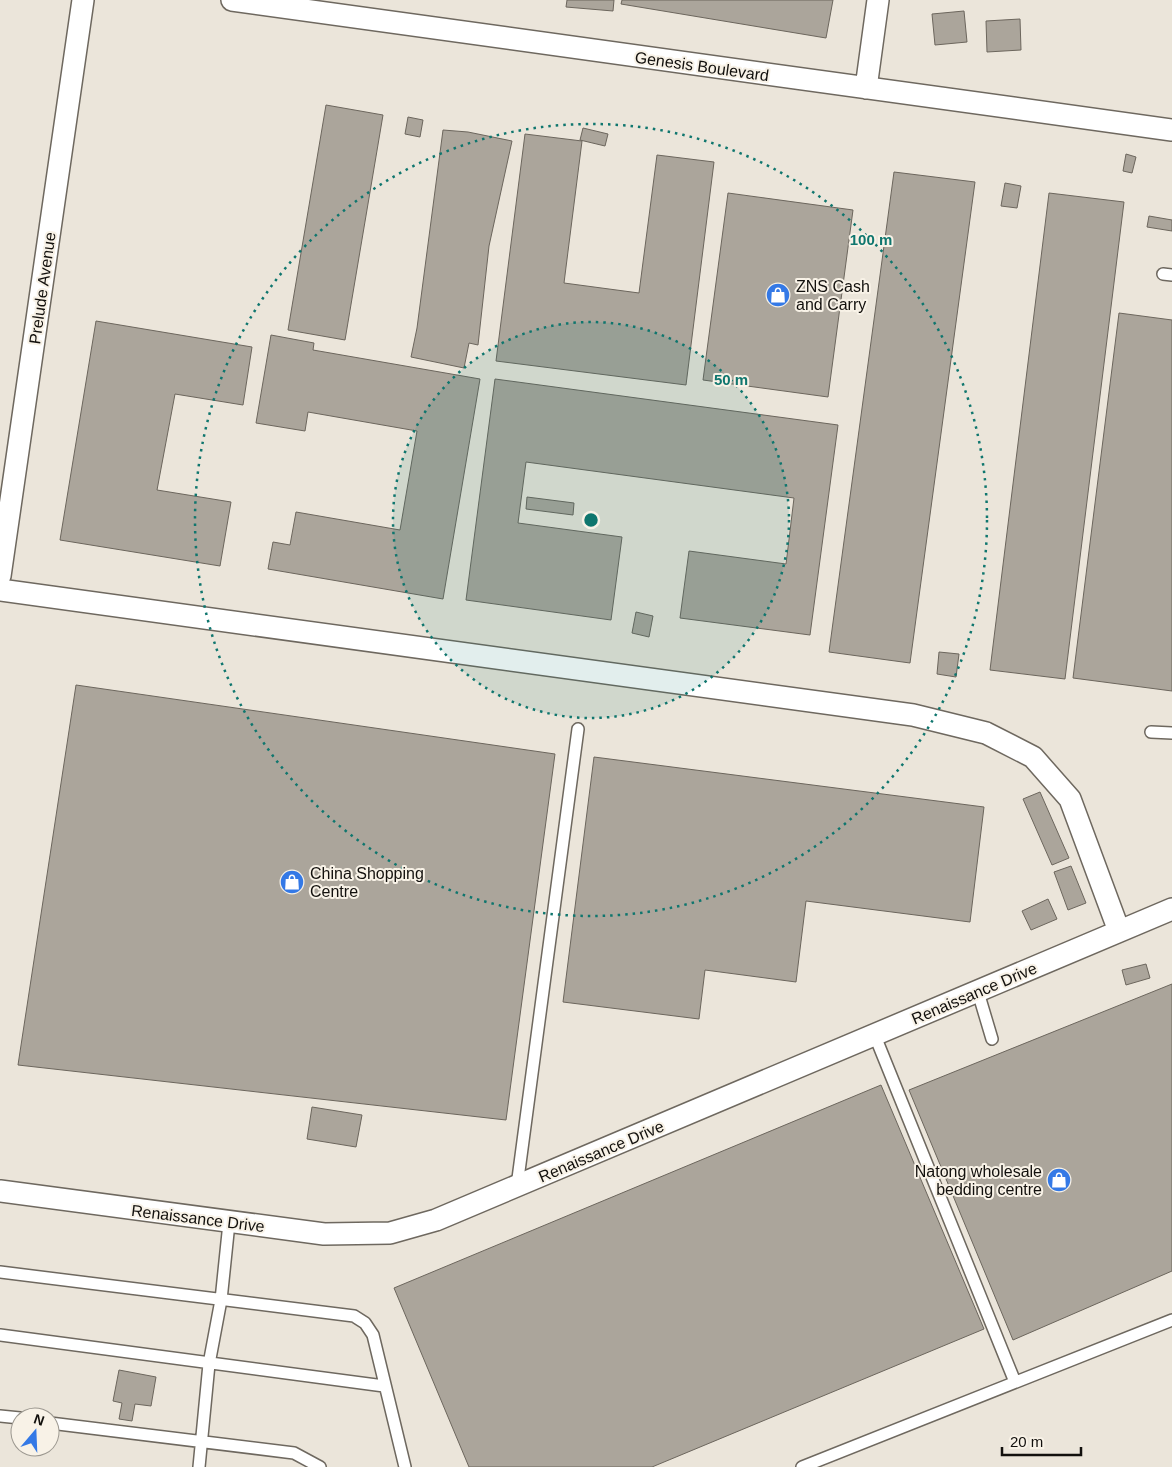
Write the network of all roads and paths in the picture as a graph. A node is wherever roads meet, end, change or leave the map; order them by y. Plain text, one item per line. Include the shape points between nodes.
1 (83, 0) edge
2 (232, 0) edge
3 (878, 0) edge
4 (866, 88) junction
5 (1172, 130) edge
6 (0, 576) edge
7 (0, 590) edge
8 (578, 729) dead end
9 (1151, 732) dead end
10 (1172, 733) edge
11 (1172, 909) edge
12 (1119, 931) junction
13 (978, 992) junction
14 (875, 1036) junction
15 (992, 1039) dead end
16 (518, 1186) junction
17 (0, 1191) edge
18 (229, 1223) junction
19 (0, 1272) edge
20 (221, 1300) junction
21 (1172, 1320) edge
22 (0, 1335) edge
23 (209, 1364) junction
24 (1015, 1382) junction
25 (384, 1386) junction
26 (60, 1423) edge
27 (202, 1443) junction
28 (198, 1467) edge
29 (320, 1467) edge
30 (405, 1467) edge
31 (802, 1467) edge

1 - 6 street, Prelude Avenue
2 - 4 street, Genesis Boulevard
3 - 4 street
4 - 5 street, Genesis Boulevard
7 - 12 street via 913,715 986,733 1033,758 1070,798
8 - 16 lane
9 - 10 lane
11 - 12 street, Renaissance Drive
12 - 13 street, Renaissance Drive
13 - 14 street, Renaissance Drive
13 - 15 lane
14 - 16 street, Renaissance Drive
14 - 24 lane
16 - 18 street, Renaissance Drive via 436,1220 390,1233 324,1234
17 - 18 street, Renaissance Drive
18 - 20 lane
19 - 20 lane
20 - 23 lane
20 - 25 lane via 354,1316 365,1323 373,1335
21 - 24 lane
22 - 23 lane
23 - 25 lane
23 - 27 lane
24 - 31 lane
25 - 30 lane
26 - 27 lane
27 - 28 lane
27 - 29 lane via 294,1453

